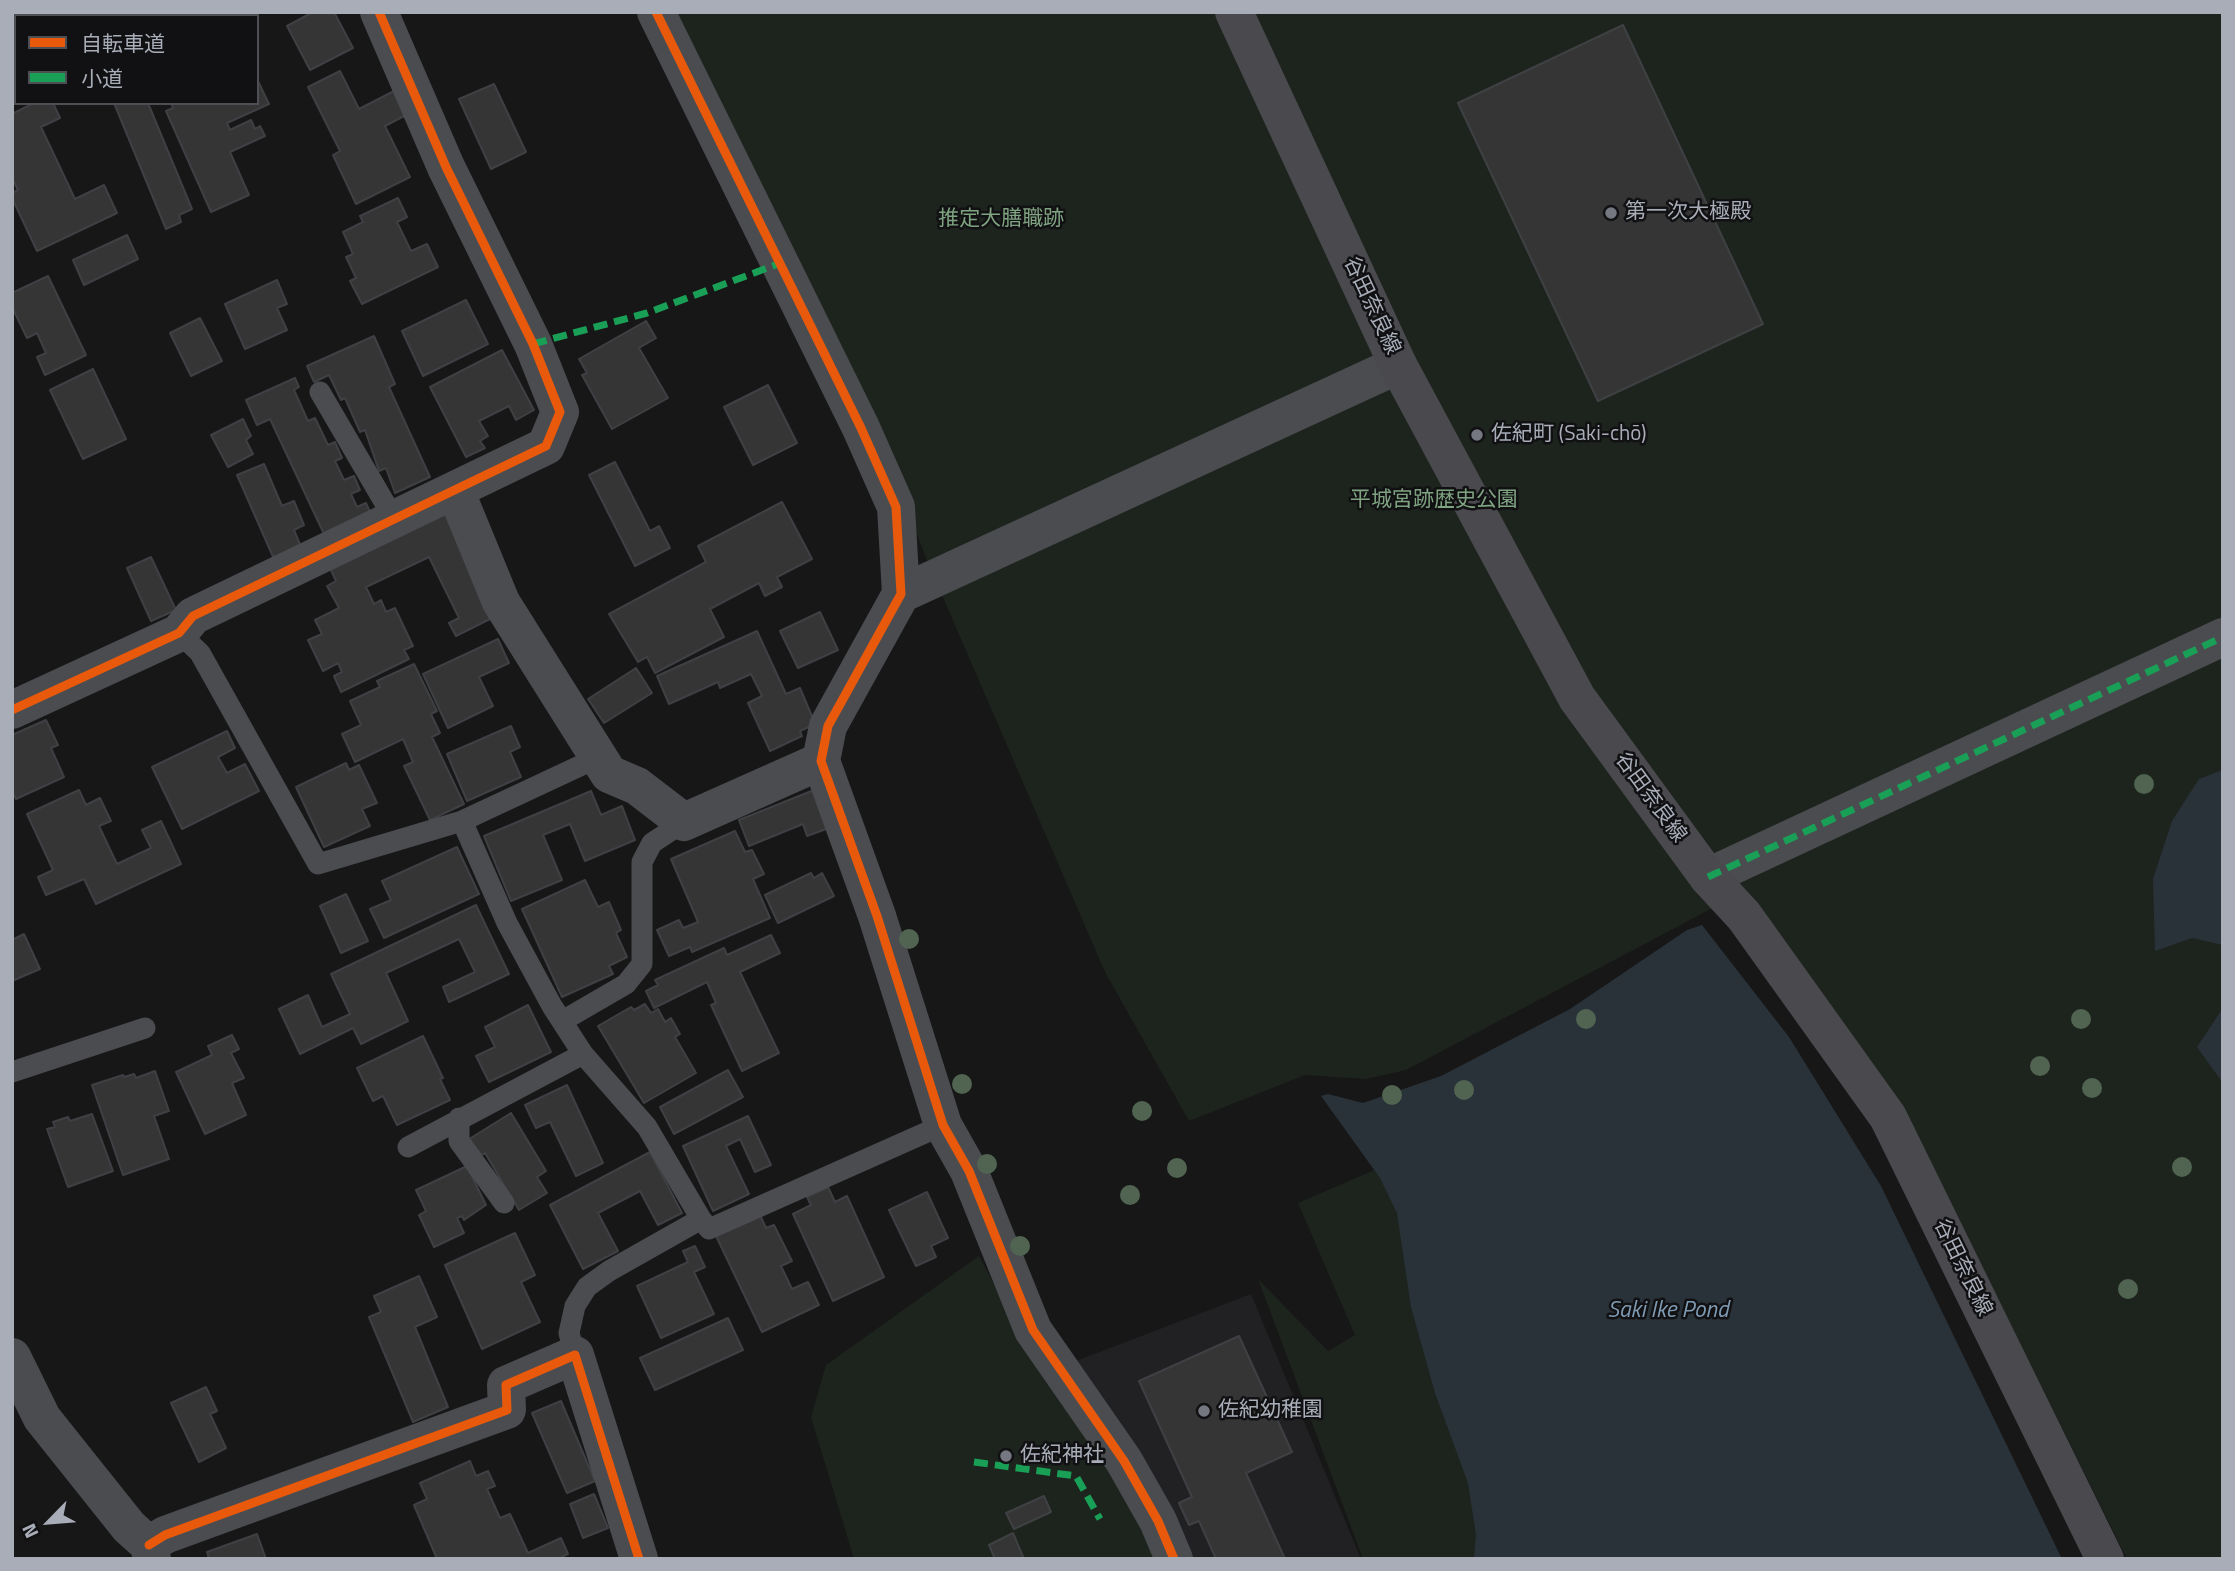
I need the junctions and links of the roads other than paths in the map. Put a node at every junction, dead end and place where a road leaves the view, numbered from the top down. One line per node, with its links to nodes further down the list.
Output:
1 (379, 12): 6 (street)
2 (656, 12): 8 (street)
3 (1234, 12): 4 (main road, 谷田奈良線)
4 (1398, 365): 8 (street); 16 (main road, 谷田奈良線)
5 (320, 392): 7 (lane)
6 (455, 490): 7 (street); 12 (street)
7 (393, 517): 9 (street)
8 (901, 594): 13 (street)
9 (179, 633): 11 (street); 14 (lane)
10 (2223, 637): 16 (street)
11 (12, 710)
12 (599, 757): 14 (lane); 15 (street)
13 (821, 761): 15 (street); 22 (street)
14 (462, 821): 17 (lane)
15 (684, 822): 17 (lane)
16 (1708, 877): 31 (main road, 谷田奈良線)
17 (564, 1020): 19 (lane)
18 (145, 1028): 20 (lane)
19 (583, 1054): 21 (lane); 25 (lane)
20 (12, 1072)
21 (459, 1118): 23 (lane); 24 (lane)
22 (943, 1125): 25 (lane); 30 (street)
23 (408, 1147)
24 (504, 1203)
25 (701, 1219): 26 (lane)
26 (575, 1355): 28 (street); 29 (street)
27 (12, 1357): 28 (street)
28 (150, 1552)
29 (639, 1559)
30 (1174, 1559)
31 (2105, 1559)

